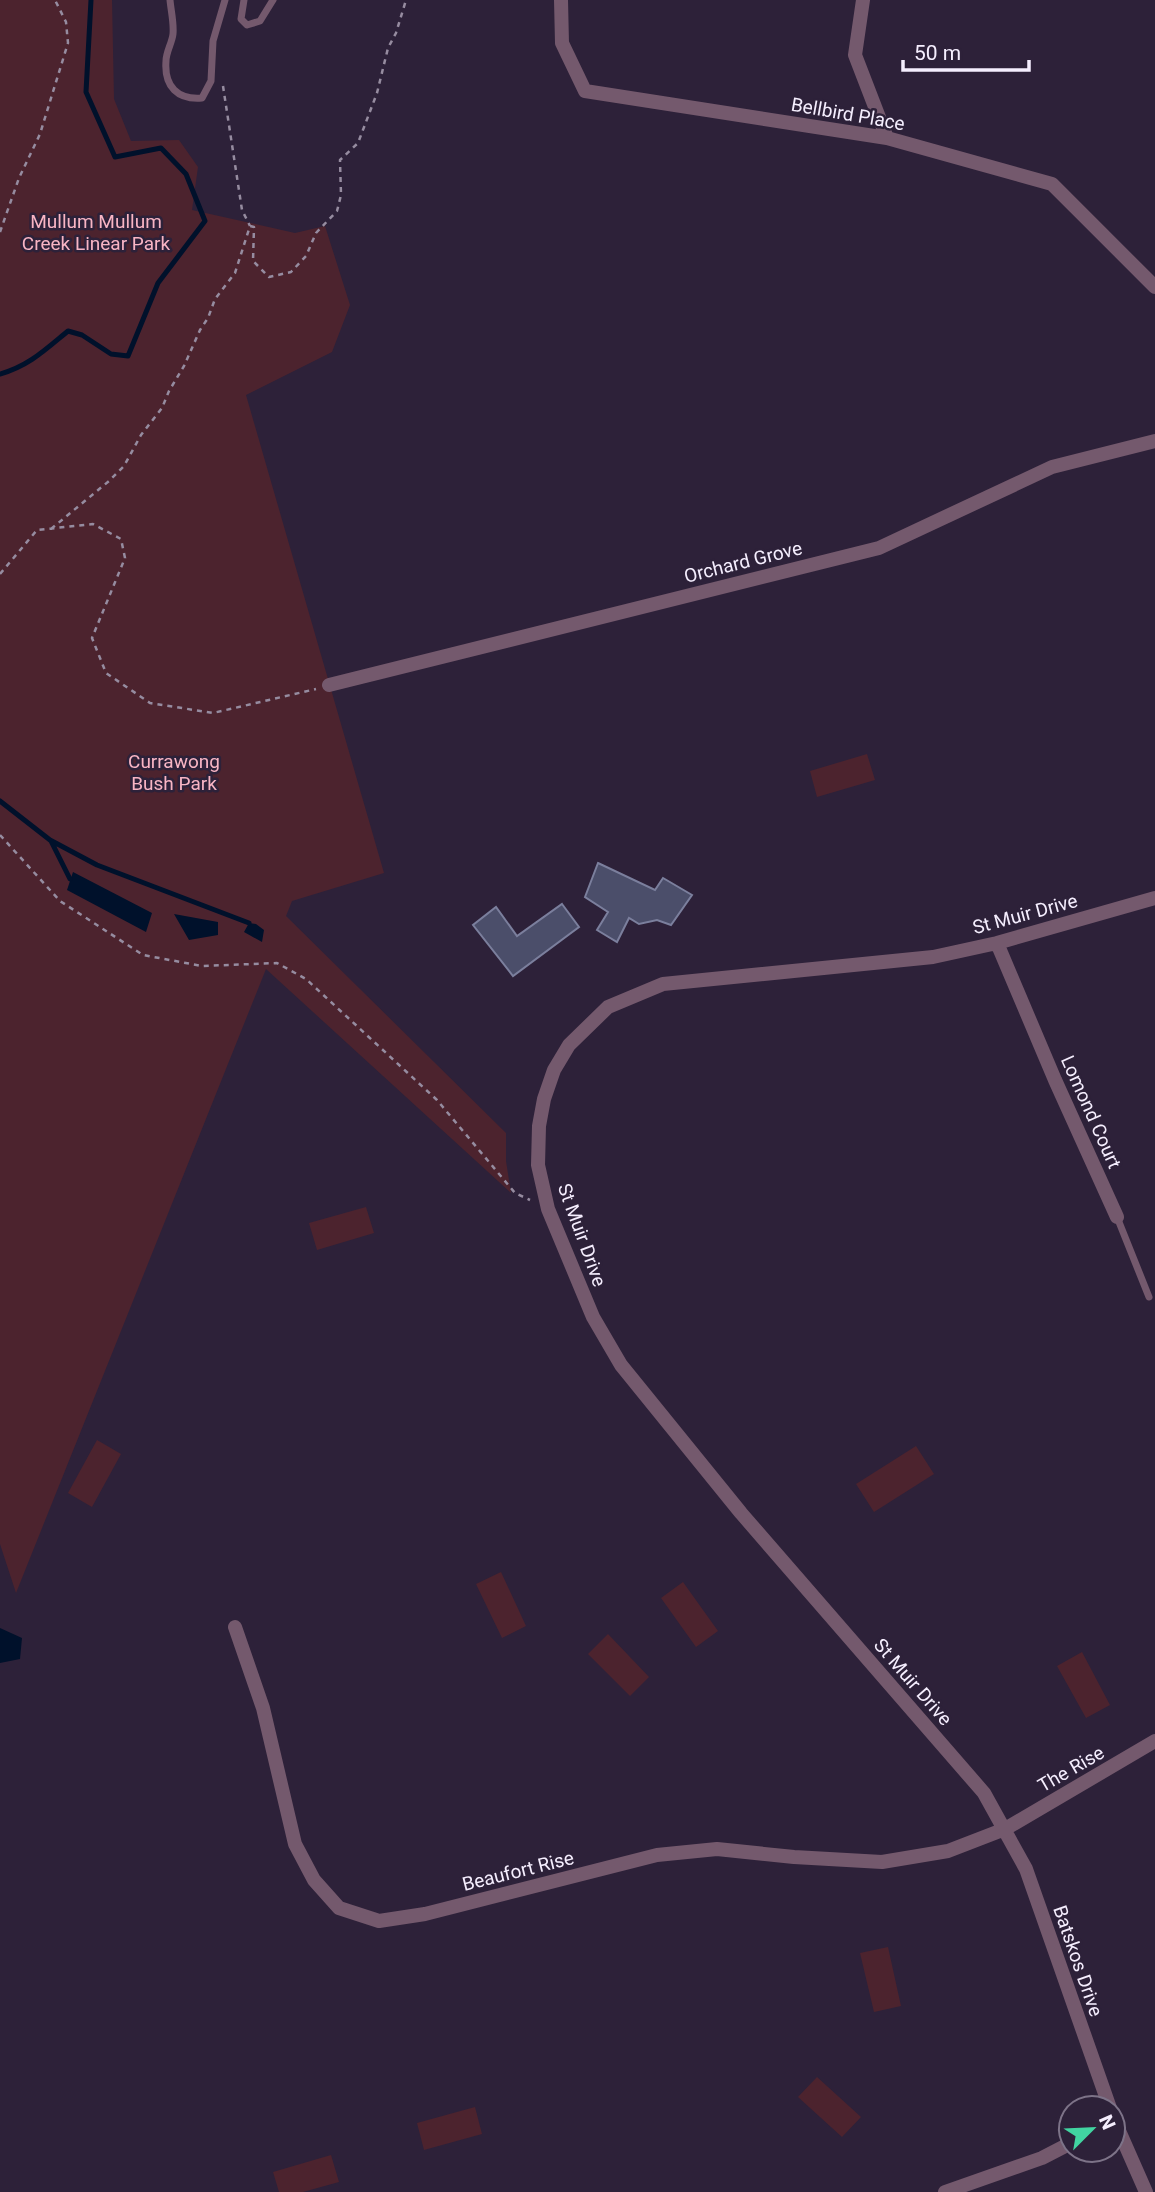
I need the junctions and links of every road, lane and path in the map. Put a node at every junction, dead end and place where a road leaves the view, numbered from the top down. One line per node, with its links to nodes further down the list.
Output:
1 (55, 0): 12 (path)
2 (170, 0): 9 (lane)
3 (225, 0): 9 (lane)
4 (244, 0): 5 (lane)
5 (273, 0)
6 (406, 0): 11 (path)
7 (561, 0): 10 (street, Bellbird Place)
8 (863, 0): 10 (street)
9 (211, 81): 11 (path)
10 (887, 138): 13 (street, Bellbird Place)
11 (250, 226): 15 (path)
12 (0, 232)
13 (1155, 287)
14 (1155, 441): 17 (street, Orchard Grove)
15 (51, 529): 16 (path); 17 (path)
16 (0, 574)
17 (329, 685)
18 (0, 835): 21 (path)
19 (1155, 898): 20 (street, St Muir Drive)
20 (998, 943): 21 (street, St Muir Drive); 22 (street, Lomond Court)
21 (548, 1209): 26 (street, St Muir Drive)
22 (1117, 1217): 23 (lane, Lomond Court)
23 (1149, 1297)
24 (235, 1627): 26 (street, Beaufort Rise)
25 (1155, 1741): 26 (street, The Rise)
26 (1005, 1829): 27 (street, Batskos Drive)
27 (1104, 2094)
28 (1057, 2150): 30 (street)
29 (1127, 2150): 31 (street, Batskos Drive)
30 (945, 2192)
31 (1146, 2192)

